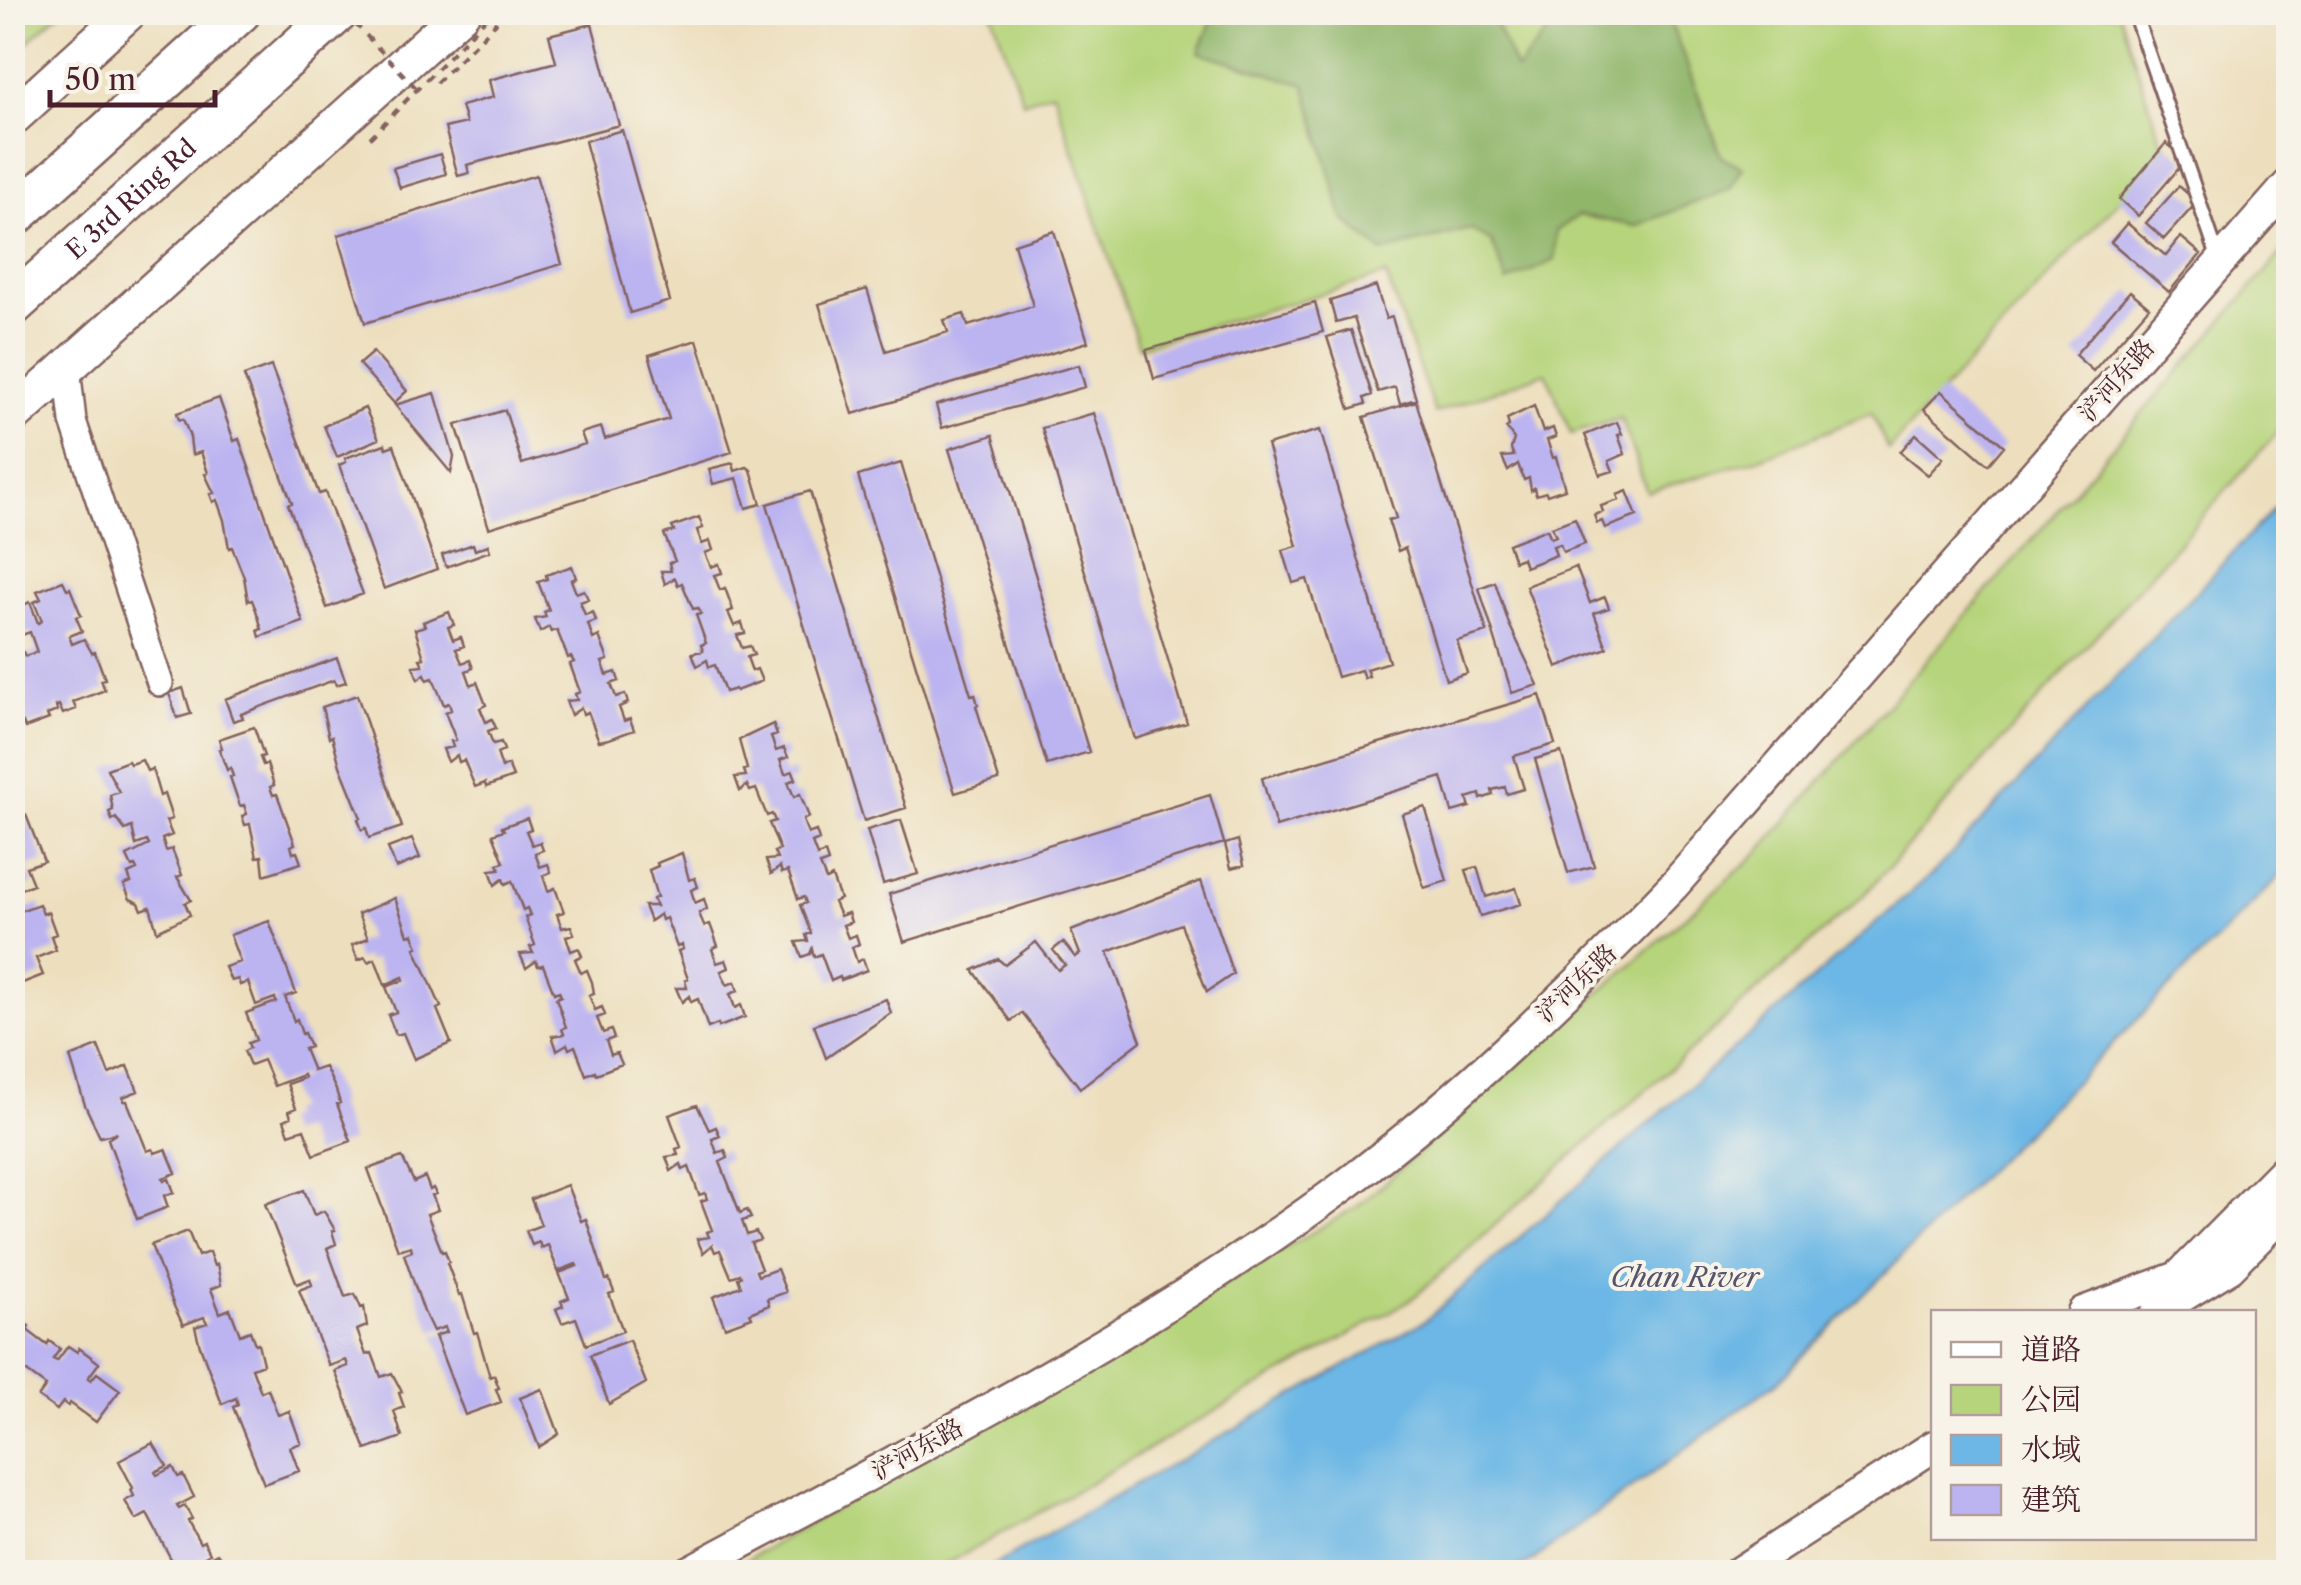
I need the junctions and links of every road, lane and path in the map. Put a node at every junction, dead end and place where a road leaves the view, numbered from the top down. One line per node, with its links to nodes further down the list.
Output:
1 (128, 12): 8 (main road)
2 (240, 12): 11 (highway)
3 (341, 12): 7 (path, bridge); 13 (highway, E 3rd Ring Rd)
4 (462, 12): 14 (main road)
5 (2134, 12): 12 (lane)
6 (434, 86): 7 (path, bridge)
7 (417, 89): 9 (path, bridge)
8 (12, 118)
9 (370, 138)
10 (2288, 185): 12 (street, 浐河东路)
11 (12, 218)
12 (2220, 262): 22 (street, 浐河东路)
13 (12, 306)
14 (67, 367): 15 (main road); 16 (street)
15 (12, 417)
16 (160, 683)
17 (2288, 1166): 19 (street)
18 (2288, 1208): 20 (street)
19 (2089, 1310)
20 (2161, 1310)
21 (1931, 1448): 23 (street)
22 (688, 1572)
23 (1740, 1572)

